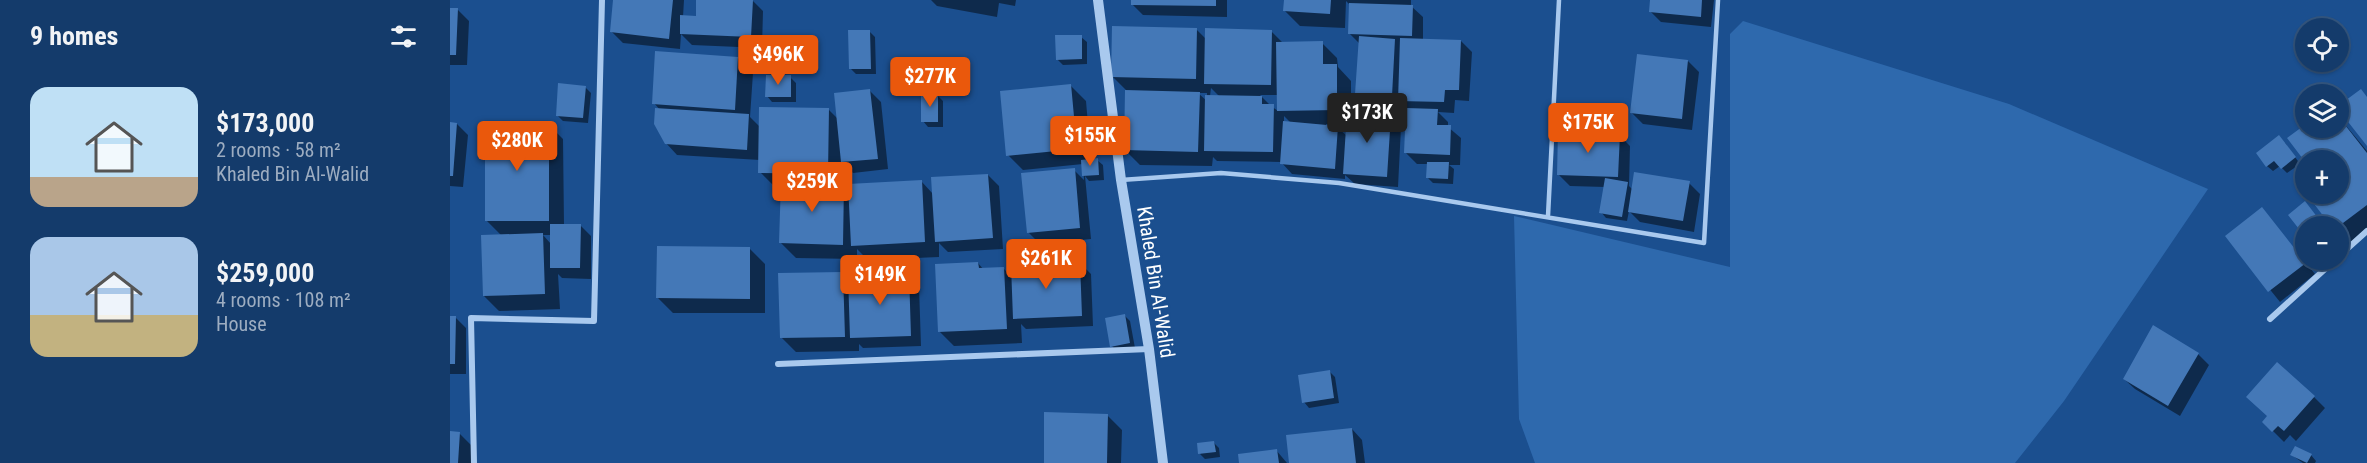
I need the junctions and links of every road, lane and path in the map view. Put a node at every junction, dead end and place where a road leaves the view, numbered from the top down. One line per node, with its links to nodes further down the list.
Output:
1 (602, 0): 13 (street)
2 (1098, 0): 5 (street, Khaled Bin Al-Walid)
3 (1559, 0): 6 (lane)
4 (1718, 0): 6 (lane)
5 (1121, 180): 6 (lane); 11 (street, Khaled Bin Al-Walid)
6 (1548, 216)
7 (2367, 231): 8 (street)
8 (2349, 247)
9 (2324, 270): 10 (street)
10 (2270, 319)
11 (1149, 349): 12 (street); 14 (street, Khaled Bin Al-Walid)
12 (778, 364)
13 (474, 463)
14 (1163, 463)

